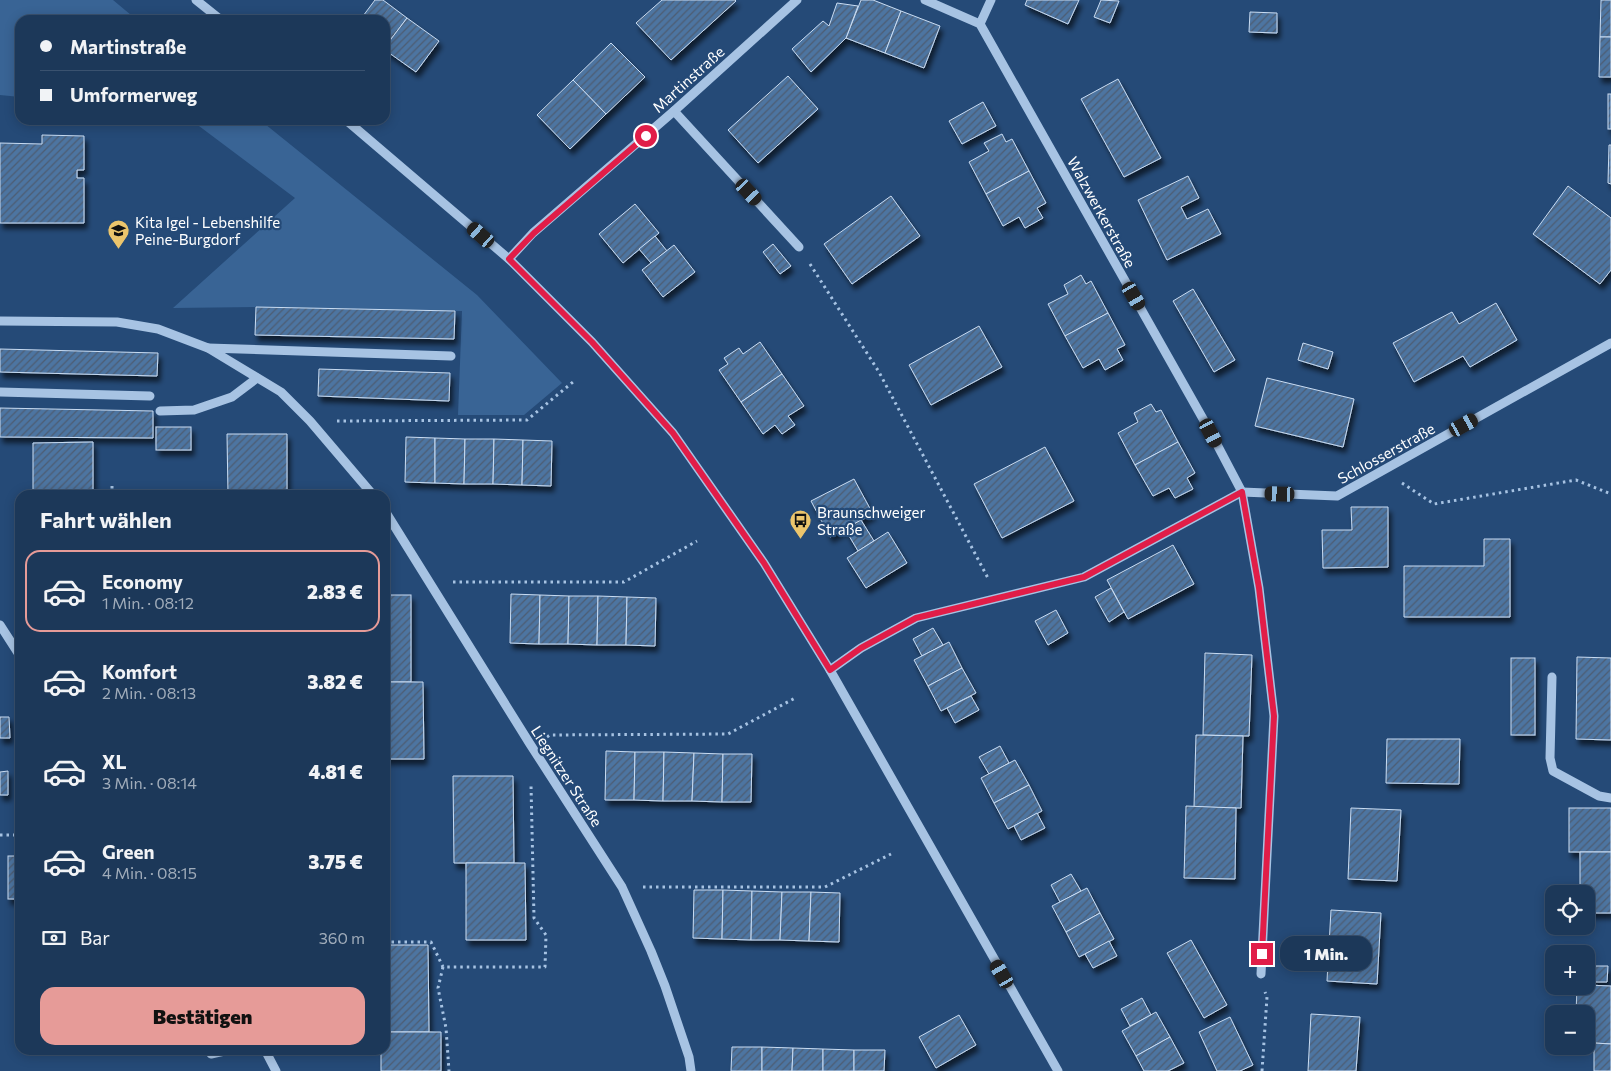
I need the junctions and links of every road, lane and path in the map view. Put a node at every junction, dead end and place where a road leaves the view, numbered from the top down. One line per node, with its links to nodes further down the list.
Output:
1 (196, 0): 5 (street)
2 (797, 0): 7 (street, Martinstraße)
3 (925, 0): 6 (street)
4 (991, 0): 6 (street)
5 (216, 15)
6 (980, 24): 25 (street, Walzwerkerstraße)
7 (674, 111): 9 (street); 10 (street, Martinstraße)
8 (352, 125): 10 (street)
9 (799, 247): 30 (path)
10 (509, 259): 33 (street)
11 (0, 321): 13 (street)
12 (1611, 343): 21 (street, Schlosserstraße)
13 (208, 348): 14 (street); 15 (street)
14 (452, 356)
15 (257, 378): 19 (street); 20 (street)
16 (573, 382): 20 (path)
17 (0, 392): 18 (street)
18 (150, 396)
19 (160, 411)
20 (310, 421): 24 (street)
21 (1383, 470): 25 (street, Schlosserstraße); 26 (path)
22 (112, 486): 23 (path)
23 (112, 490)
24 (369, 490)
25 (1242, 492): 30 (street); 45 (street, Walzwerkerstraße)
26 (1611, 494)
27 (390, 520): 29 (street, Liegnitzer Straße)
28 (698, 541): 29 (path)
29 (430, 582): 36 (street, Liegnitzer Straße)
30 (998, 598): 33 (street)
31 (0, 625): 32 (street)
32 (15, 648)
33 (830, 670): 50 (street)
34 (1552, 677): 38 (street)
35 (797, 697): 36 (path)
36 (530, 744): 42 (street, Liegnitzer Straße)
37 (531, 783): 44 (path)
38 (1611, 798)
39 (0, 835): 40 (path)
40 (15, 835)
41 (891, 854): 42 (path)
42 (622, 887): 49 (street, Liegnitzer Straße)
43 (390, 942): 44 (path)
44 (443, 967): 48 (path)
45 (1261, 974): 51 (path)
46 (268, 1055): 47 (street)
47 (276, 1071)
48 (449, 1071)
49 (691, 1071)
50 (1058, 1071)
51 (1262, 1071)

